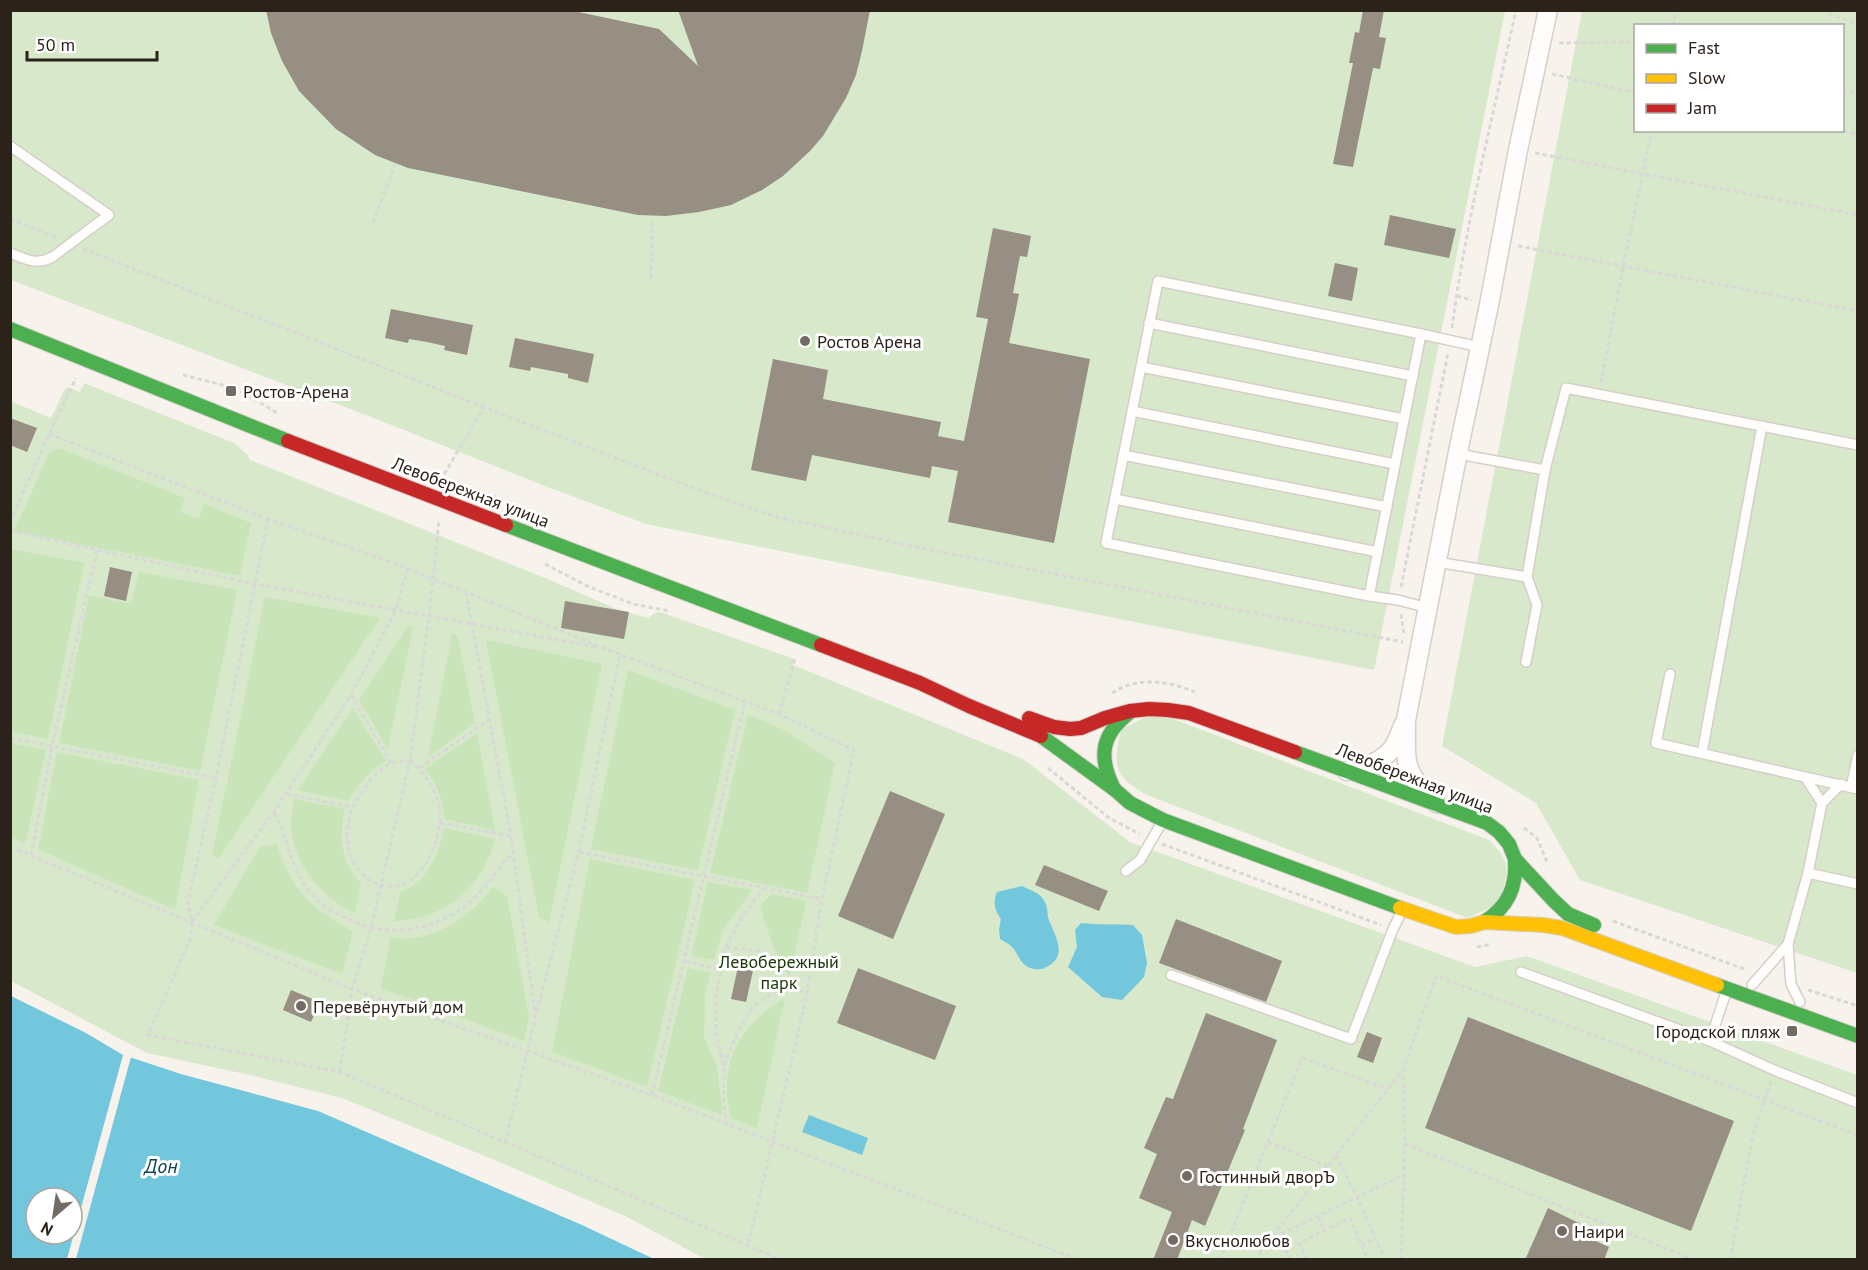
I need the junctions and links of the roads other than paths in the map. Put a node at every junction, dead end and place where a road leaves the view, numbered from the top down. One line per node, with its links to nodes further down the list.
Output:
1 (1548, 10): 7 (street)
2 (10, 146): 3 (lane, bridge)
3 (10, 253)
4 (1149, 323): 6 (lane); 8 (lane); 9 (lane)
5 (10, 329): 27 (main road, Левобережная улица)
6 (1421, 334): 7 (lane); 9 (lane)
7 (1480, 347): 14 (street)
8 (1141, 367): 10 (lane); 11 (lane)
9 (1413, 376): 11 (lane)
10 (1132, 411): 15 (lane); 16 (lane)
11 (1404, 420): 16 (lane)
12 (1762, 426): 13 (lane); 17 (lane); 30 (lane)
13 (1857, 445)
14 (1458, 452): 17 (lane); 21 (street)
15 (1123, 455): 18 (lane); 19 (lane)
16 (1395, 464): 19 (lane)
17 (1545, 470): 22 (lane)
18 (1114, 499): 20 (lane); 23 (lane)
19 (1387, 507): 20 (lane)
20 (1378, 552): 23 (lane)
21 (1437, 562): 22 (lane); 24 (street)
22 (1527, 577): 25 (lane)
23 (1369, 596): 24 (lane)
24 (1428, 608): 29 (street)
25 (1526, 662)
26 (1670, 674): 30 (lane)
27 (920, 683): 28 (main road, Левобережная улица); 35 (main road, Левобережная улица)
28 (1131, 712): 32 (main road, Левобережная улица); 35 (main road)
29 (1406, 720): 32 (street); 37 (street)
30 (1702, 753): 33 (lane)
31 (1857, 755): 34 (lane)
32 (1347, 771): 37 (main road, Левобережная улица)
33 (1805, 777): 34 (lane); 36 (lane)
34 (1850, 786): 36 (lane)
35 (1114, 789): 38 (main road, Левобережная улица)
36 (1822, 803): 41 (lane)
37 (1440, 806): 39 (main road, Левобережная улица)
38 (1164, 820): 40 (lane); 43 (main road, Левобережная улица)
39 (1515, 859): 44 (main road); 49 (main road, Левобережная улица)
40 (1126, 872)
41 (1808, 873): 42 (lane); 45 (lane)
42 (1857, 884)
43 (1403, 909): 44 (main road, Левобережная улица); 47 (lane)
44 (1484, 922): 49 (main road, Левобережная улица)
45 (1788, 944): 48 (lane); 50 (lane)
46 (1521, 972): 53 (lane)
47 (1171, 975)
48 (1756, 980): 49 (main road, Левобережная улица); 50 (main road, Левобережная улица)
49 (1729, 984): 52 (main road, Левобережная улица); 53 (lane)
50 (1800, 1002): 51 (main road, Левобережная улица)
51 (1857, 1022)
52 (1857, 1036)
53 (1710, 1041): 54 (lane)
54 (1857, 1103)

